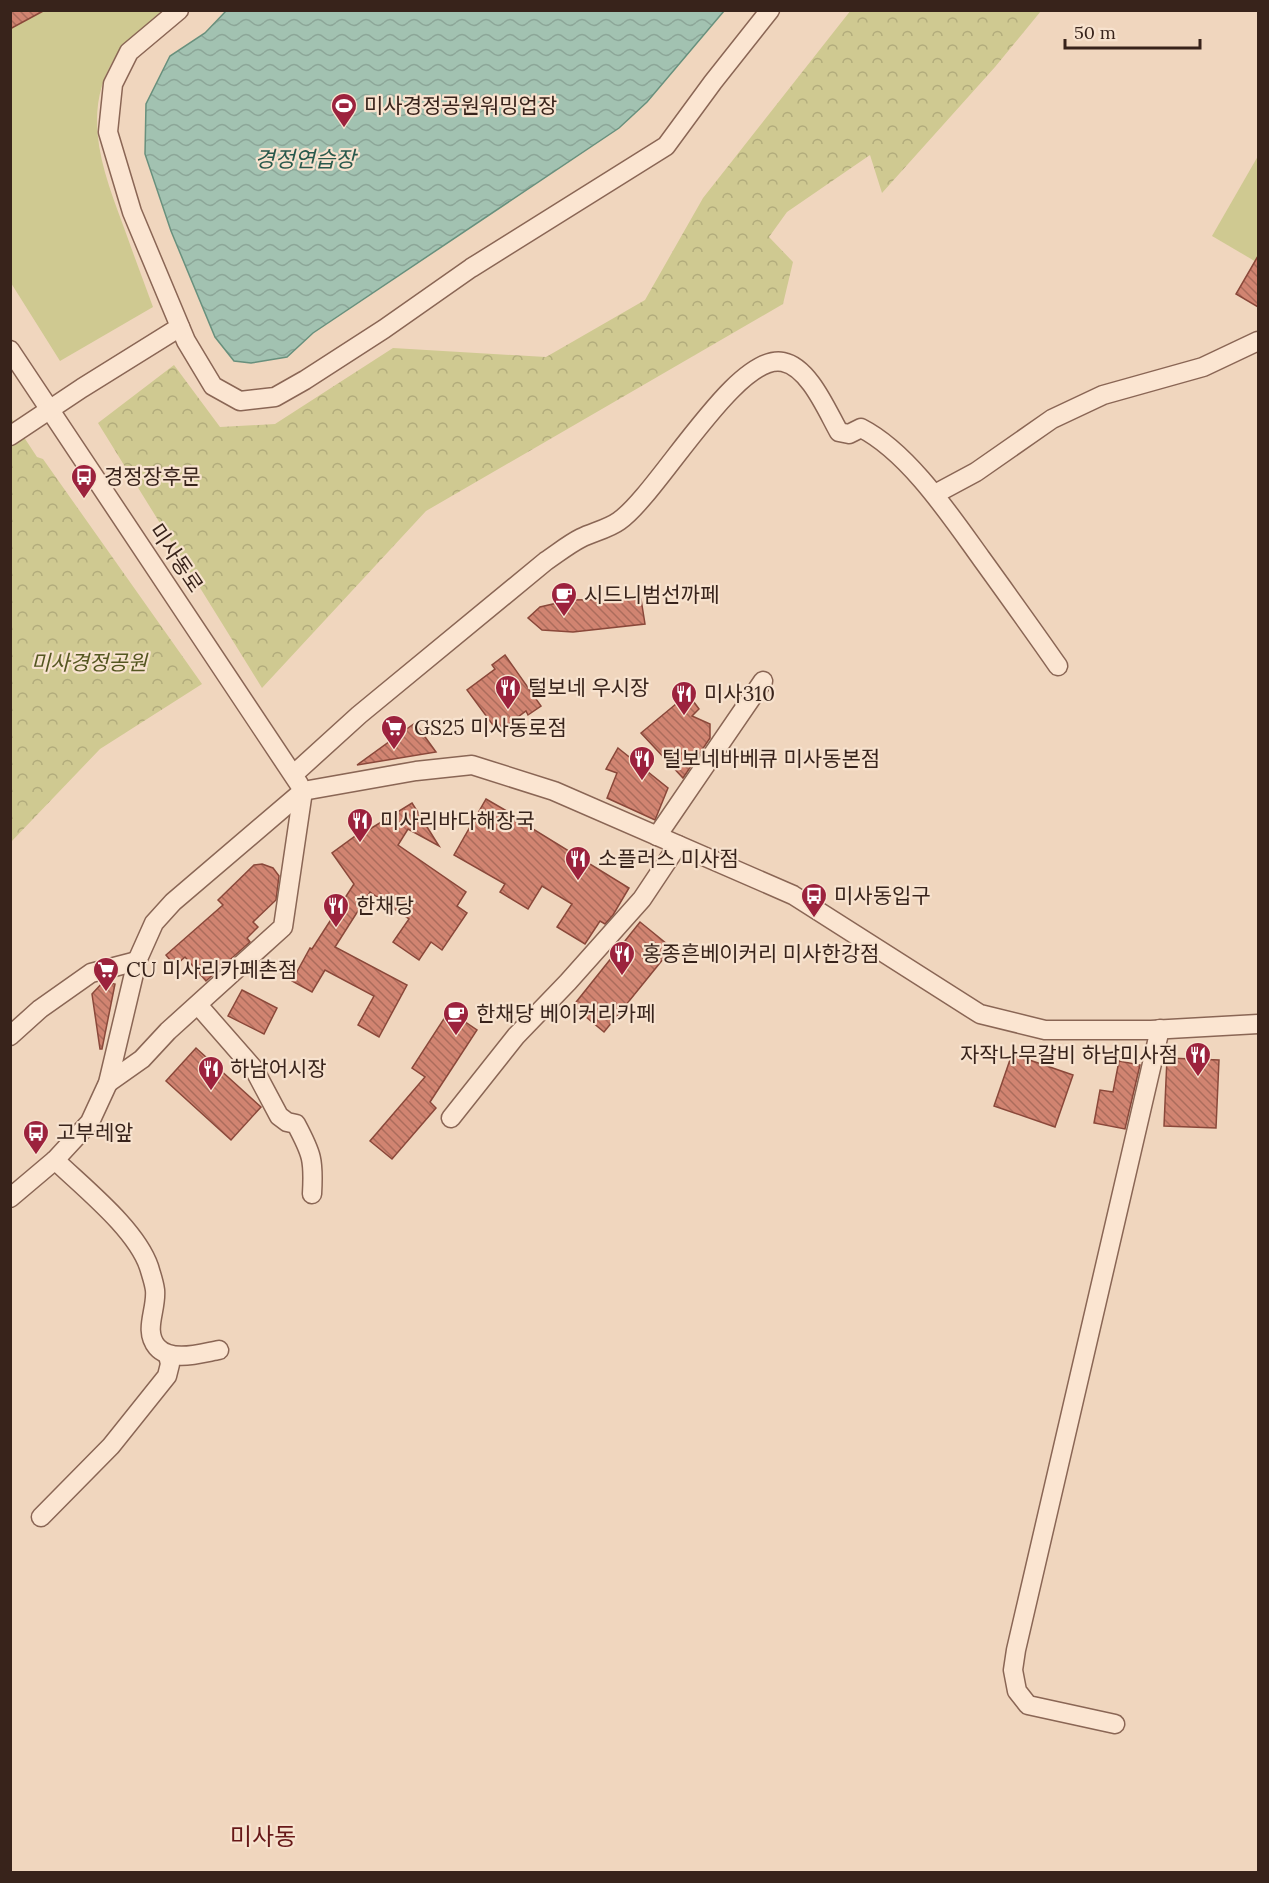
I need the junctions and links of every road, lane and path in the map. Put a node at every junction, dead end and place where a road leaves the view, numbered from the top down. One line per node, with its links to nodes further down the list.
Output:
1 (179, 10): 3 (street)
2 (770, 10): 3 (street)
3 (180, 327): 6 (street)
4 (1258, 341): 8 (street)
5 (10, 350): 6 (street, 미사동로)
6 (49, 410): 7 (street); 11 (street, 미사동로)
7 (10, 436)
8 (935, 495): 9 (street); 11 (street)
9 (1058, 666)
10 (763, 681): 13 (street)
11 (294, 774): 12 (street, 미사동로)
12 (303, 790): 13 (street); 15 (street); 16 (street)
13 (657, 836): 14 (street)
14 (678, 845): 18 (street); 21 (street)
15 (137, 961): 19 (street); 20 (street)
16 (198, 1005): 20 (street); 23 (street)
17 (1258, 1024): 18 (street)
18 (1160, 1029): 28 (street)
19 (10, 1036)
20 (108, 1083): 22 (street)
21 (451, 1118)
22 (55, 1160): 24 (street); 26 (street)
23 (312, 1194)
24 (10, 1198)
25 (219, 1350): 26 (street)
26 (168, 1355): 27 (street)
27 (41, 1517)
28 (1115, 1724)

